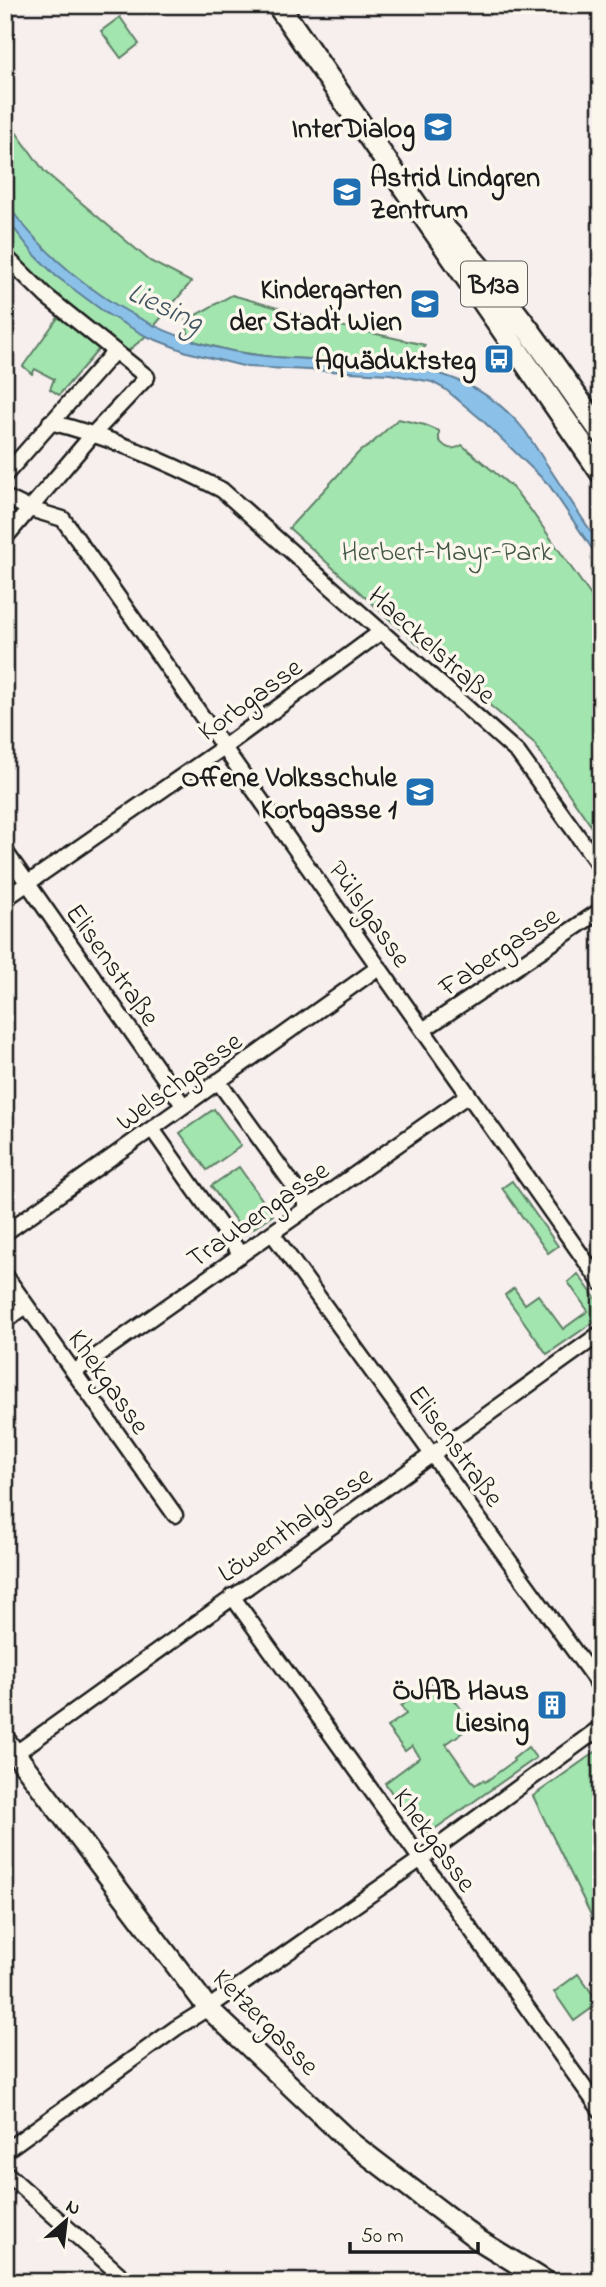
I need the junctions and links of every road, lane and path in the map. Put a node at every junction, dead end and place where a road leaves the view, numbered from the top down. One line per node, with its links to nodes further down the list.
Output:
1 (278, 5): 2 (main road, B13a)
2 (404, 186): 6 (main road, B13a); 7 (main road, B13a)
3 (5, 256): 4 (street)
4 (114, 352): 5 (street); 8 (street)
5 (50, 422): 8 (street, Haeckelstraße); 10 (street)
6 (595, 424): 7 (main road)
7 (572, 429): 9 (main road, B13a)
8 (94, 433): 12 (street); 14 (street, Haeckelstraße)
9 (601, 472)
10 (5, 475)
11 (5, 497): 12 (street, Pülslgasse)
12 (30, 509): 13 (street); 15 (street, Pülslgasse)
13 (5, 538)
14 (382, 631): 15 (street, Korbgasse); 17 (street, Haeckelstraße)
15 (224, 747): 18 (street, Korbgasse); 21 (street, Pülslgasse)
16 (5, 851): 18 (street, Elisenstraße)
17 (601, 868)
18 (28, 883): 19 (street, Korbgasse); 25 (street, Elisenstraße)
19 (5, 899)
20 (601, 909): 22 (street, Fabergasse)
21 (379, 967): 22 (street, Pülslgasse); 23 (street, Welschgasse)
22 (423, 1030): 24 (street, Pülslgasse)
23 (218, 1081): 25 (street, Welschgasse); 27 (street)
24 (468, 1095): 27 (street, Traubengasse); 32 (street, Pülslgasse)
25 (183, 1105): 26 (street, Welschgasse)
26 (152, 1129): 28 (street, Welschgasse); 30 (street)
27 (309, 1207): 29 (street, Traubengasse)
28 (5, 1233)
29 (272, 1233): 30 (street, Traubengasse); 37 (street, Elisenstraße)
30 (241, 1255): 36 (street, Traubengasse)
31 (5, 1275): 33 (street, Khekgasse)
32 (601, 1283)
33 (26, 1306): 34 (street); 36 (street, Khekgasse)
34 (5, 1321)
35 (601, 1333): 37 (street, Löwenthalgasse)
36 (74, 1372): 38 (street, Khekgasse)
37 (434, 1455): 39 (street, Löwenthalgasse); 40 (street, Elisenstraße)
38 (175, 1515)
39 (232, 1596): 42 (street, Löwenthalgasse); 43 (street, Khekgasse)
40 (601, 1688)
41 (601, 1727): 43 (street)
42 (10, 1747): 44 (main road, Ketzergasse)
43 (421, 1859): 44 (street); 45 (street, Khekgasse)
44 (208, 2008): 46 (street); 49 (main road, Ketzergasse)
45 (601, 2111)
46 (5, 2151)
47 (5, 2172): 48 (street)
48 (128, 2282)
49 (547, 2282)

